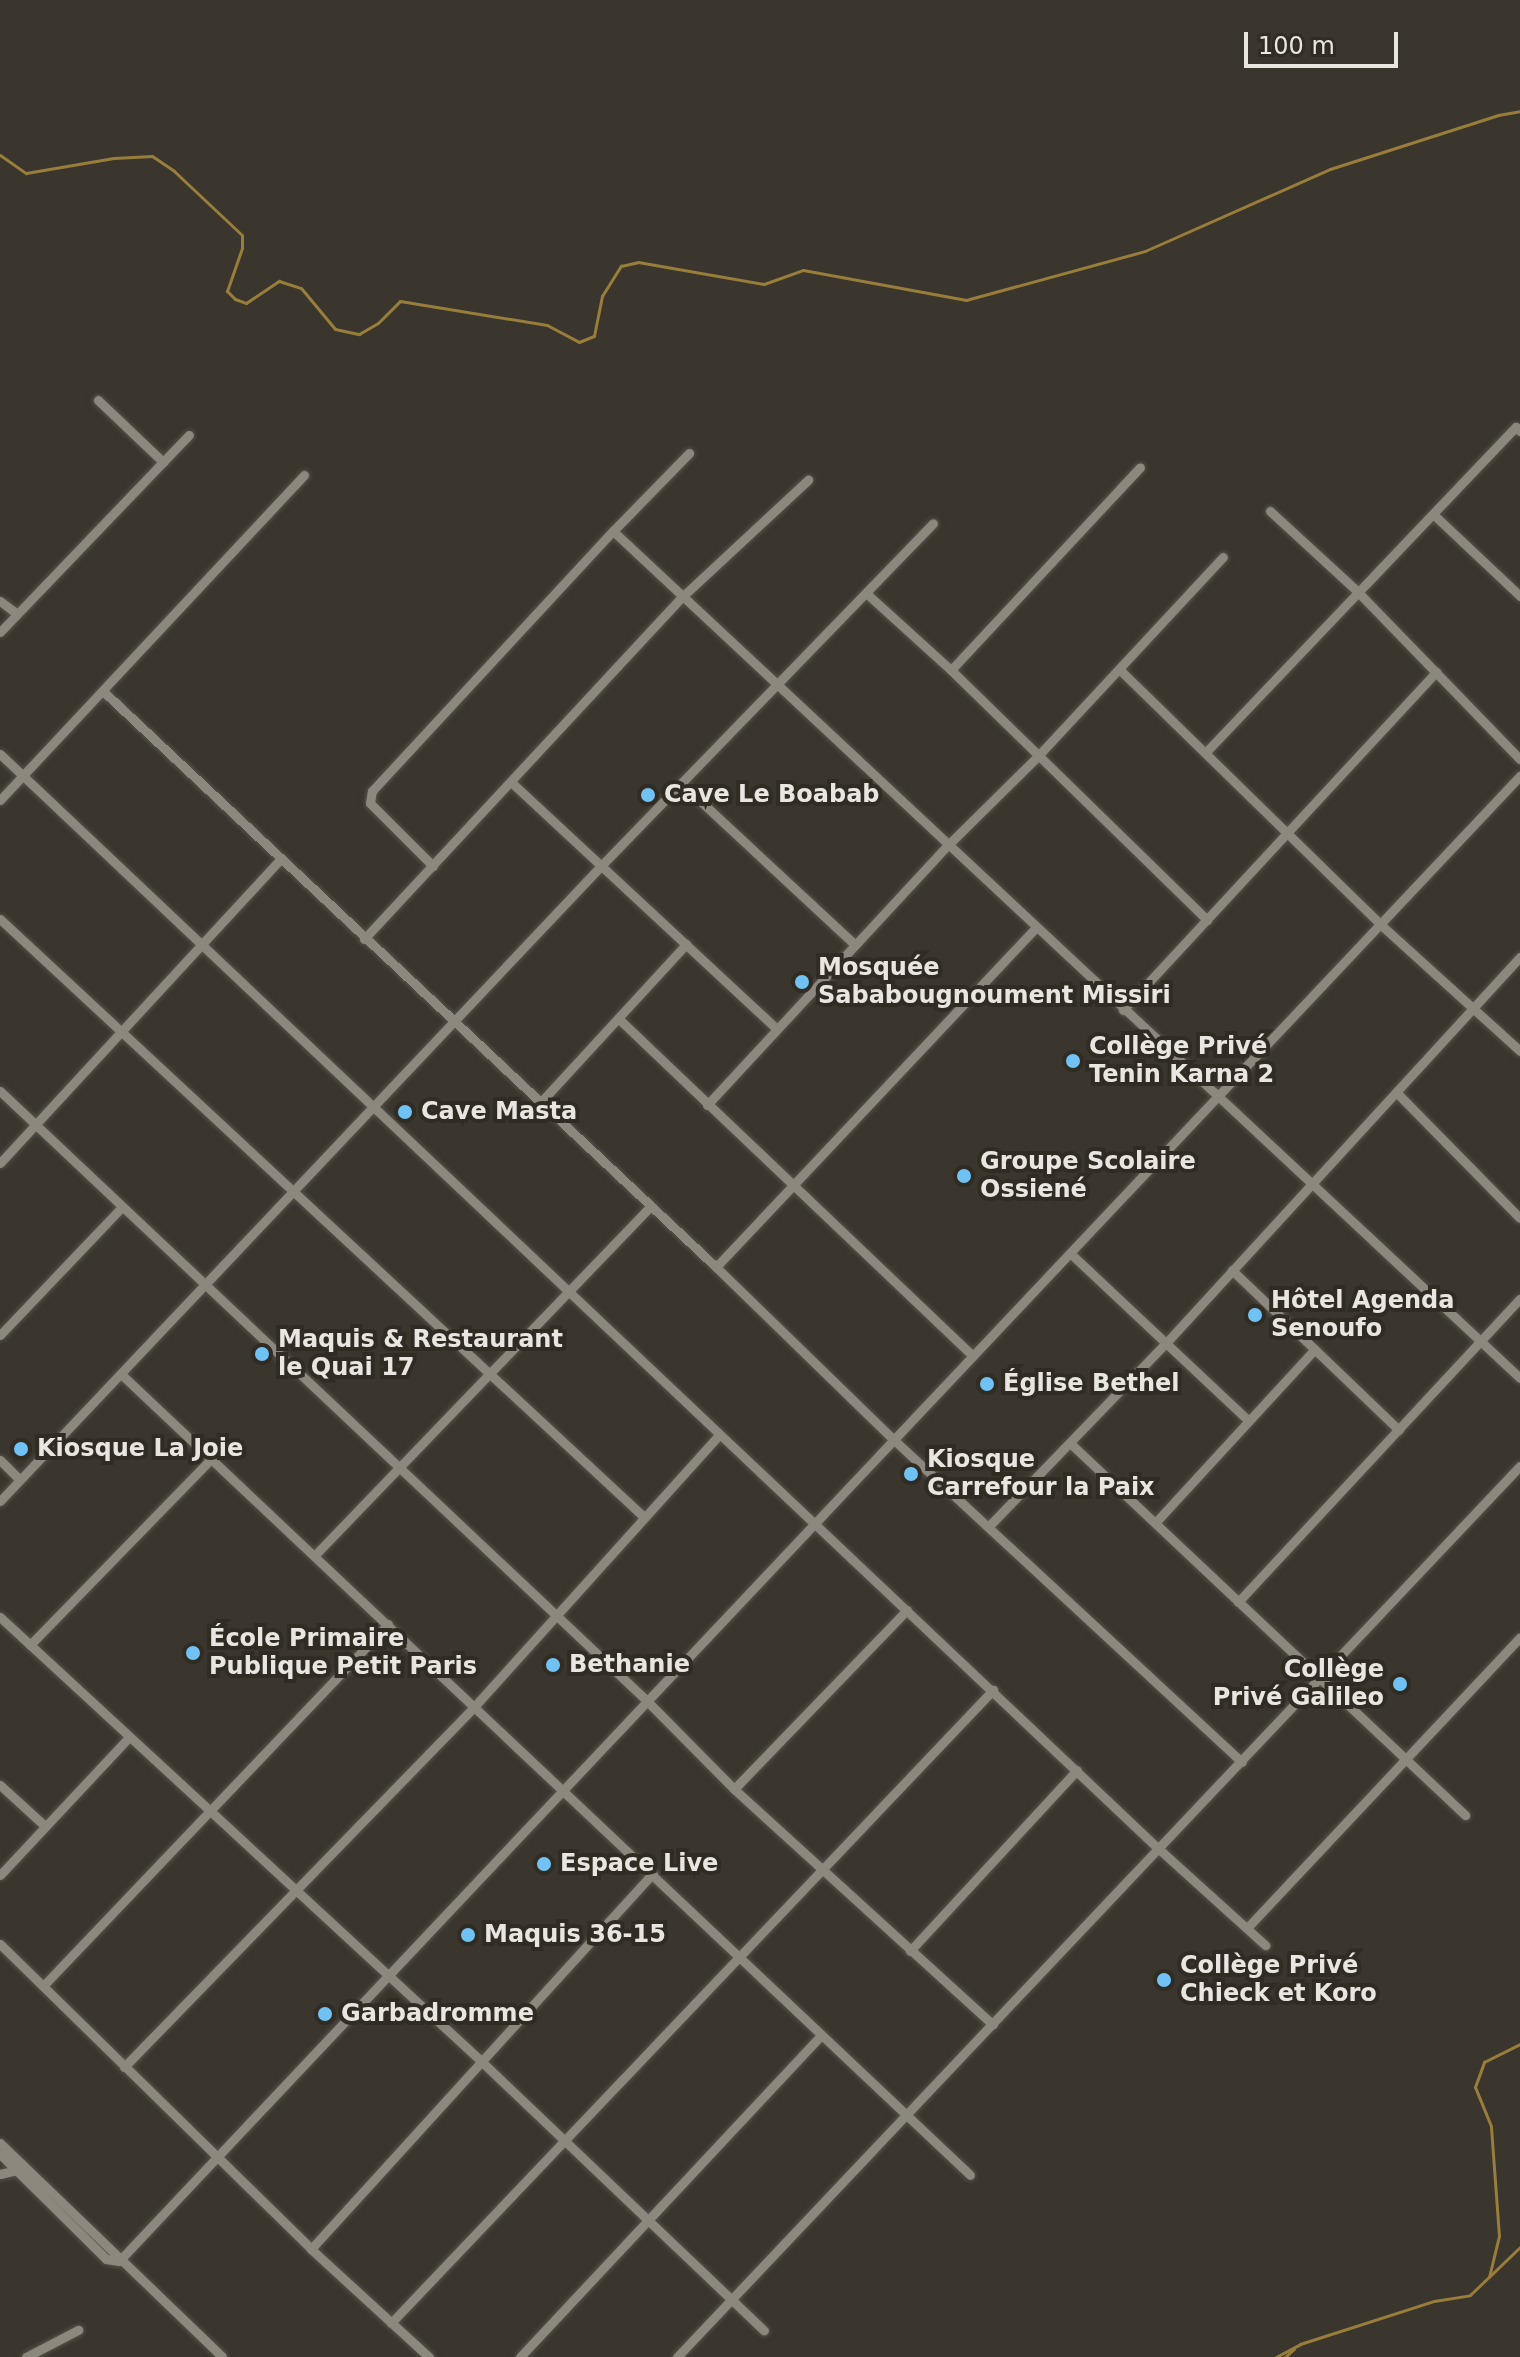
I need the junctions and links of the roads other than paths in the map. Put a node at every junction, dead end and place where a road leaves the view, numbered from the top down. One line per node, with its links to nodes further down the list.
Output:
1 (98, 400): 5 (street)
2 (1520, 431): 10 (street)
3 (189, 435): 5 (street)
4 (689, 453): 12 (street)
5 (163, 462): 19 (street)
6 (1140, 467): 22 (street)
7 (304, 475): 25 (street)
8 (808, 480): 16 (street)
9 (1270, 511): 14 (street)
10 (1433, 514): 14 (street); 17 (street)
11 (933, 524): 15 (street)
12 (613, 531): 16 (street); 38 (street)
13 (1223, 557): 21 (street)
14 (1357, 591): 23 (street); 26 (street)
15 (866, 593): 22 (street); 24 (street)
16 (683, 596): 24 (street); 32 (street)
17 (1520, 596)
18 (0, 601): 19 (street)
19 (17, 614): 20 (street)
20 (0, 632)
21 (1119, 669): 26 (street); 28 (street)
22 (951, 670): 28 (street)
23 (1436, 672): 29 (street); 35 (street)
24 (778, 685): 33 (street); 36 (street)
25 (103, 691): 30 (street); 37 (street)
26 (1206, 752): 35 (street)
27 (0, 754): 30 (street)
28 (1037, 757): 36 (street); 41 (street)
29 (1520, 759)
30 (23, 776): 34 (street); 45 (street)
31 (1520, 776): 42 (street)
32 (511, 782): 38 (street); 39 (street)
33 (682, 784): 39 (street); 47 (street)
34 (0, 800)
35 (1289, 833): 41 (street); 42 (street)
36 (950, 843): 43 (street); 47 (street)
37 (280, 860): 44 (street); 45 (street)
38 (433, 866): 44 (street)
39 (601, 866): 46 (street); 52 (street)
40 (0, 919): 54 (street)
41 (1207, 920): 50 (street)
42 (1380, 924): 49 (street); 58 (street)
43 (1036, 927): 50 (street); 65 (street)
44 (364, 939): 52 (street)
45 (203, 943): 54 (street); 61 (street)
46 (686, 944): 51 (street); 53 (street)
47 (855, 945): 53 (street)
48 (1520, 957): 49 (street)
49 (1473, 1007): 55 (street); 57 (street)
50 (1123, 1010): 58 (street)
51 (620, 1020): 59 (street); 60 (street)
52 (453, 1023): 59 (street); 61 (street)
53 (776, 1028): 60 (street)
54 (122, 1031): 62 (street); 66 (street)
55 (1520, 1051)
56 (0, 1091): 62 (street)
57 (1397, 1093): 64 (street); 69 (street)
58 (1217, 1097): 64 (street); 70 (street)
59 (540, 1103): 67 (street)
60 (707, 1105): 65 (street)
61 (374, 1107): 66 (street); 74 (street)
62 (35, 1124): 63 (street); 68 (street)
63 (0, 1163)
64 (1311, 1183): 72 (street); 77 (street)
65 (795, 1184): 71 (street); 80 (street)
66 (294, 1193): 73 (street); 81 (street)
67 (650, 1207): 71 (street); 74 (street)
68 (121, 1208): 73 (street); 76 (street)
69 (1520, 1218)
70 (1070, 1253): 78 (street); 80 (street)
71 (716, 1267): 87 (street)
72 (1232, 1270): 78 (street); 79 (street)
73 (204, 1287): 82 (street); 92 (street)
74 (571, 1290): 81 (street); 86 (street)
75 (1520, 1299): 77 (street)
76 (0, 1335)
77 (1482, 1341): 83 (street); 85 (street)
78 (1166, 1343): 84 (street); 88 (street)
79 (1315, 1349): 84 (street); 85 (street)
80 (973, 1356): 87 (street)
81 (489, 1373): 92 (street); 95 (street)
82 (121, 1374): 90 (street); 93 (street)
83 (1520, 1378)
84 (1249, 1421): 97 (street)
85 (1399, 1430): 100 (street)
86 (719, 1435): 95 (street); 96 (street)
87 (894, 1440): 96 (street); 98 (street)
88 (1070, 1443): 97 (street); 98 (street)
89 (0, 1460): 93 (street)
90 (210, 1460): 99 (street); 106 (street)
91 (1520, 1466): 107 (street)
92 (397, 1469): 99 (street); 102 (street)
93 (20, 1480): 94 (street)
94 (0, 1501)
95 (644, 1517): 102 (street)
96 (815, 1523): 101 (street); 109 (street)
97 (1155, 1523): 100 (street)
98 (989, 1526): 113 (street)
99 (315, 1555): 104 (street)
100 (1238, 1602): 107 (street)
101 (907, 1610): 108 (street); 116 (street)
102 (554, 1615): 109 (street); 110 (street)
103 (0, 1617): 106 (street)
104 (388, 1624): 110 (street); 118 (street)
105 (1520, 1637): 112 (street)
106 (30, 1645): 111 (street)
107 (1320, 1678): 112 (street); 113 (street)
108 (993, 1690): 114 (street); 122 (street)
109 (647, 1701): 116 (street); 117 (street)
110 (474, 1707): 117 (street); 125 (street)
111 (128, 1738): 118 (street); 120 (street)
112 (1406, 1758): 119 (street); 126 (street)
113 (1242, 1762): 121 (street)
114 (1077, 1770): 121 (street); 129 (street)
115 (0, 1785): 120 (street)
116 (734, 1789): 122 (street)
117 (564, 1792): 123 (street); 131 (street)
118 (210, 1811): 125 (street); 132 (street)
119 (1465, 1815)
120 (45, 1826): 124 (street)
121 (1160, 1850): 126 (street); 133 (street)
122 (822, 1868): 129 (street); 130 (street)
123 (653, 1873): 130 (street); 135 (street)
124 (0, 1875)
125 (295, 1890): 131 (street); 136 (street)
126 (1247, 1928): 128 (street)
127 (0, 1944): 132 (street)
128 (1265, 1945)
129 (910, 1951): 133 (street)
130 (739, 1959): 134 (street); 138 (street)
131 (387, 1977): 135 (street); 141 (street)
132 (43, 1986): 136 (street)
133 (993, 2025): 137 (street)
134 (821, 2035): 137 (street); 145 (street)
135 (480, 2060): 138 (street); 146 (street)
136 (124, 2067): 141 (street)
137 (908, 2116): 144 (street); 148 (street)
138 (566, 2142): 145 (street); 149 (street)
139 (0, 2143): 147 (street)
140 (0, 2154): 142 (street)
141 (218, 2156): 146 (street); 147 (street)
142 (17, 2170): 143 (street); 147 (street)
143 (0, 2174)
144 (970, 2175)
145 (648, 2220): 148 (street); 155 (street)
146 (311, 2249): 149 (street)
147 (119, 2261): 153 (street)
148 (730, 2298): 151 (street); 156 (street)
149 (391, 2323): 154 (street)
150 (78, 2330): 152 (street)
151 (764, 2330)
152 (30, 2356)
153 (222, 2357)
154 (429, 2357)
155 (520, 2357)
156 (677, 2357)

